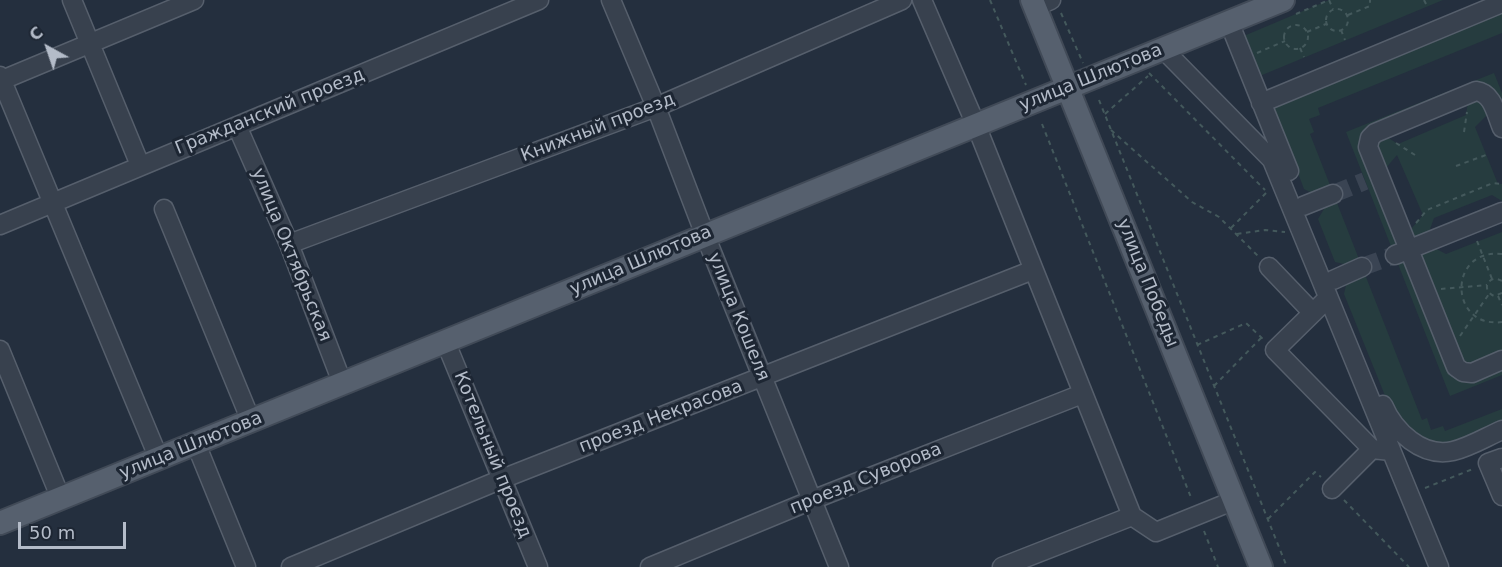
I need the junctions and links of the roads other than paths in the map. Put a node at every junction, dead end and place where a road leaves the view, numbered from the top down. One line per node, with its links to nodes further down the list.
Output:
1 (72, 0): 11 (street)
2 (194, 0): 11 (street)
3 (539, 0): 18 (street, Гражданский проезд)
4 (610, 0): 16 (street, улица Кошеля)
5 (902, 0): 16 (street, Книжный проезд)
6 (922, 0): 17 (street)
7 (1502, 3): 15 (street)
8 (1044, 4): 14 (main road, улица Победы)
9 (1285, 9): 10 (main road, улица Шлютова)
10 (1229, 22): 12 (main road, улица Шлютова); 15 (street)
11 (90, 44): 13 (street); 20 (street)
12 (1163, 49): 14 (main road, улица Шлютова); 33 (street)
13 (1, 79): 22 (street)
14 (1068, 88): 17 (main road, улица Шлютова); 54 (main road, улица Победы)
15 (1261, 103): 23 (street)
16 (656, 107): 27 (street, улица Кошеля); 28 (street, Книжный проезд)
17 (976, 125): 27 (main road, улица Шлютова); 32 (street)
18 (237, 126): 20 (street, Гражданский проезд); 28 (street, улица Октябрьская)
19 (1502, 128): 29 (street)
20 (140, 165): 22 (street, Гражданский проезд)
21 (1333, 194): 23 (street)
22 (53, 202): 26 (street, Гражданский проезд); 47 (street)
23 (1303, 206): 33 (street)
24 (164, 209): 42 (street)
25 (1502, 213): 29 (street)
26 (0, 225)
27 (705, 234): 35 (main road, улица Шлютова); 39 (street, улица Кошеля)
28 (289, 244): 40 (street, улица Октябрьская)
29 (1403, 247): 37 (street)
30 (1269, 267): 34 (street)
31 (1362, 267): 33 (street)
32 (1033, 270): 39 (street, проезд Некрасова); 41 (street)
33 (1331, 289): 34 (street); 43 (street); 46 (street)
34 (1313, 313): 45 (street)
35 (446, 343): 40 (main road, улица Шлютова); 49 (street, Котельный проезд)
36 (0, 350): 38 (street)
37 (1502, 360)
38 (4, 371): 52 (street)
39 (762, 377): 49 (street, проезд Некрасова); 53 (street, улица Кошеля)
40 (343, 385): 42 (main road, улица Шлютова)
41 (1082, 394): 53 (street, проезд Суворова); 55 (street)
42 (251, 421): 44 (main road, улица Шлютова)
43 (1502, 430)
44 (196, 444): 47 (main road, улица Шлютова); 58 (street)
45 (1372, 449): 46 (street); 50 (street)
46 (1391, 452): 64 (street)
47 (159, 459): 52 (main road, улица Шлютова)
48 (1495, 461): 51 (street)
49 (502, 479): 59 (street, проезд Некрасова); 60 (street, Котельный проезд)
50 (1332, 489)
51 (1502, 496)
52 (61, 499): 56 (main road, улица Шлютова)
53 (812, 500): 57 (street, проезд Суворова); 61 (street, улица Кошеля)
54 (1235, 500): 55 (street); 63 (main road, улица Победы)
55 (1132, 516): 62 (street)
56 (0, 523)
57 (660, 565)
58 (246, 567)
59 (291, 567)
60 (538, 567)
61 (839, 567)
62 (1002, 567)
63 (1262, 567)
64 (1439, 567)

